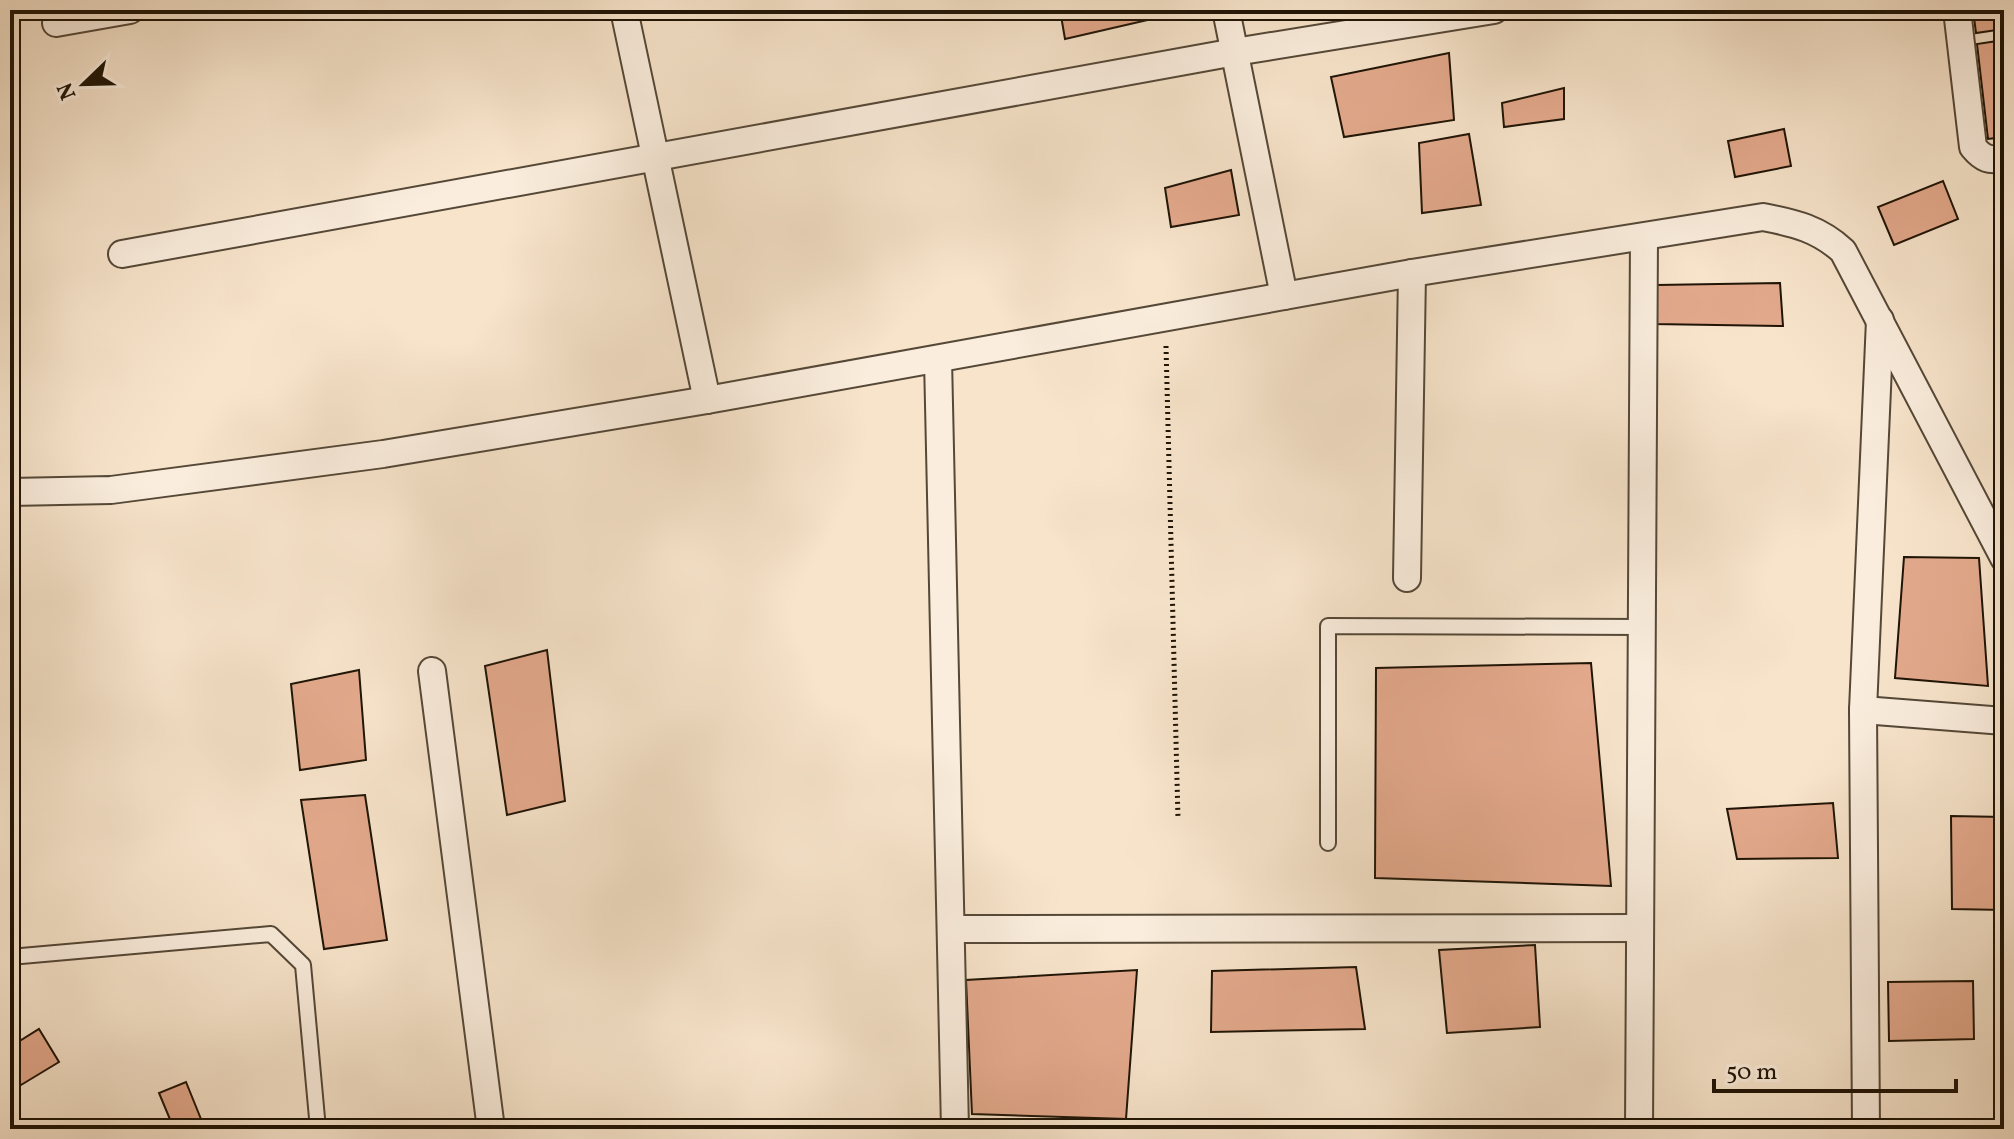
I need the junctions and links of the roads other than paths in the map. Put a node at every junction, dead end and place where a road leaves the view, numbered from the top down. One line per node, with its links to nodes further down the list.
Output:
1 (130, 10): 6 (street)
2 (624, 10): 8 (street)
3 (1226, 10): 7 (street)
4 (1494, 10): 7 (street)
5 (1957, 10): 9 (street)
6 (56, 23)
7 (1235, 52): 8 (street); 13 (street)
8 (656, 157): 11 (street); 16 (street)
9 (2004, 158)
10 (1644, 237): 12 (street); 14 (street); 20 (street)
11 (122, 254)
12 (1412, 273): 13 (street); 19 (street)
13 (1284, 296): 15 (street)
14 (1880, 320): 18 (street); 22 (street)
15 (938, 359): 16 (street); 26 (street)
16 (707, 400): 17 (street)
17 (10, 492)
18 (2002, 550)
19 (1407, 578)
20 (1642, 627): 24 (lane); 25 (street)
21 (432, 671): 29 (street)
22 (1863, 710): 23 (street); 32 (street)
23 (2004, 721)
24 (1328, 843)
25 (1640, 928): 26 (street); 31 (street)
26 (951, 929): 30 (street)
27 (10, 957): 28 (lane)
28 (318, 1129)
29 (491, 1129)
30 (955, 1129)
31 (1639, 1129)
32 (1866, 1129)

